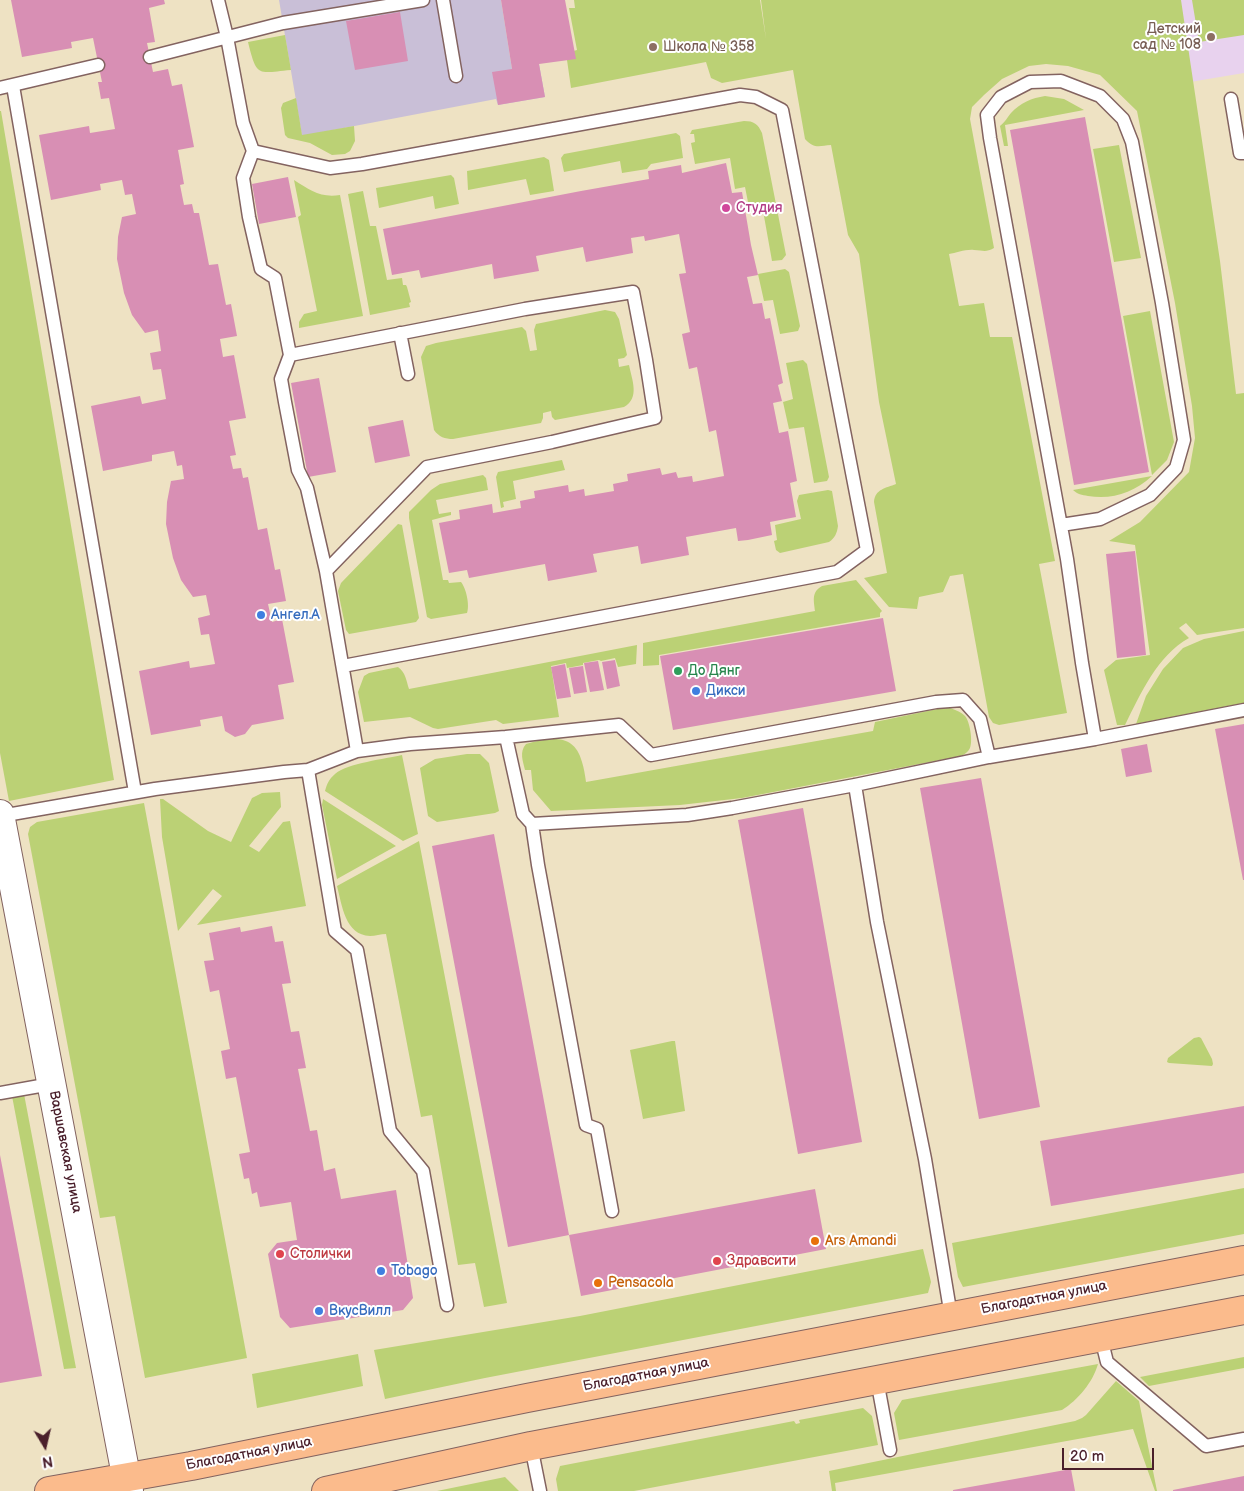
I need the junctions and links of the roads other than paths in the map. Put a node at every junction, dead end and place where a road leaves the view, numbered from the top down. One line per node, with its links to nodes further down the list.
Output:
1 (218, 0): 4 (lane)
2 (423, 0): 4 (lane)
3 (443, 0): 7 (lane)
4 (227, 37): 5 (lane); 11 (lane)
5 (150, 57)
6 (98, 66): 8 (lane)
7 (456, 76)
8 (13, 86): 9 (lane); 26 (lane)
9 (0, 88)
10 (1231, 99): 12 (lane)
11 (253, 151): 14 (lane); 18 (lane)
12 (1244, 153)
13 (400, 333): 14 (lane); 15 (lane); 17 (lane)
14 (290, 355): 17 (lane)
15 (408, 374)
16 (1061, 525): 16 (lane); 21 (lane)
17 (326, 571): 18 (lane)
18 (343, 666): 22 (lane)
19 (1244, 710): 21 (lane)
20 (506, 738): 22 (lane); 23 (lane); 28 (lane)
21 (1095, 739): 23 (lane)
22 (358, 751): 24 (lane)
23 (988, 757): 25 (lane)
24 (308, 770): 26 (lane); 33 (lane)
25 (855, 785): 28 (lane); 35 (lane)
26 (134, 792): 27 (lane)
27 (0, 815): 29 (street, Варшавская улица)
28 (532, 824): 31 (lane)
29 (52, 1084): 30 (lane); 41 (street, Варшавская улица)
30 (0, 1094)
31 (612, 1211)
32 (1244, 1260): 35 (main road, Благодатная улица)
33 (447, 1305)
34 (1244, 1310): 36 (main road)
35 (950, 1316): 41 (main road, Благодатная улица)
36 (1101, 1338): 37 (main road); 38 (lane)
37 (877, 1380): 39 (main road); 40 (lane)
38 (1244, 1439)
39 (531, 1446): 43 (main road); 44 (lane)
40 (890, 1450)
41 (128, 1484): 42 (main road, Благодатная улица)
42 (49, 1491)
43 (326, 1491)
44 (540, 1491)

